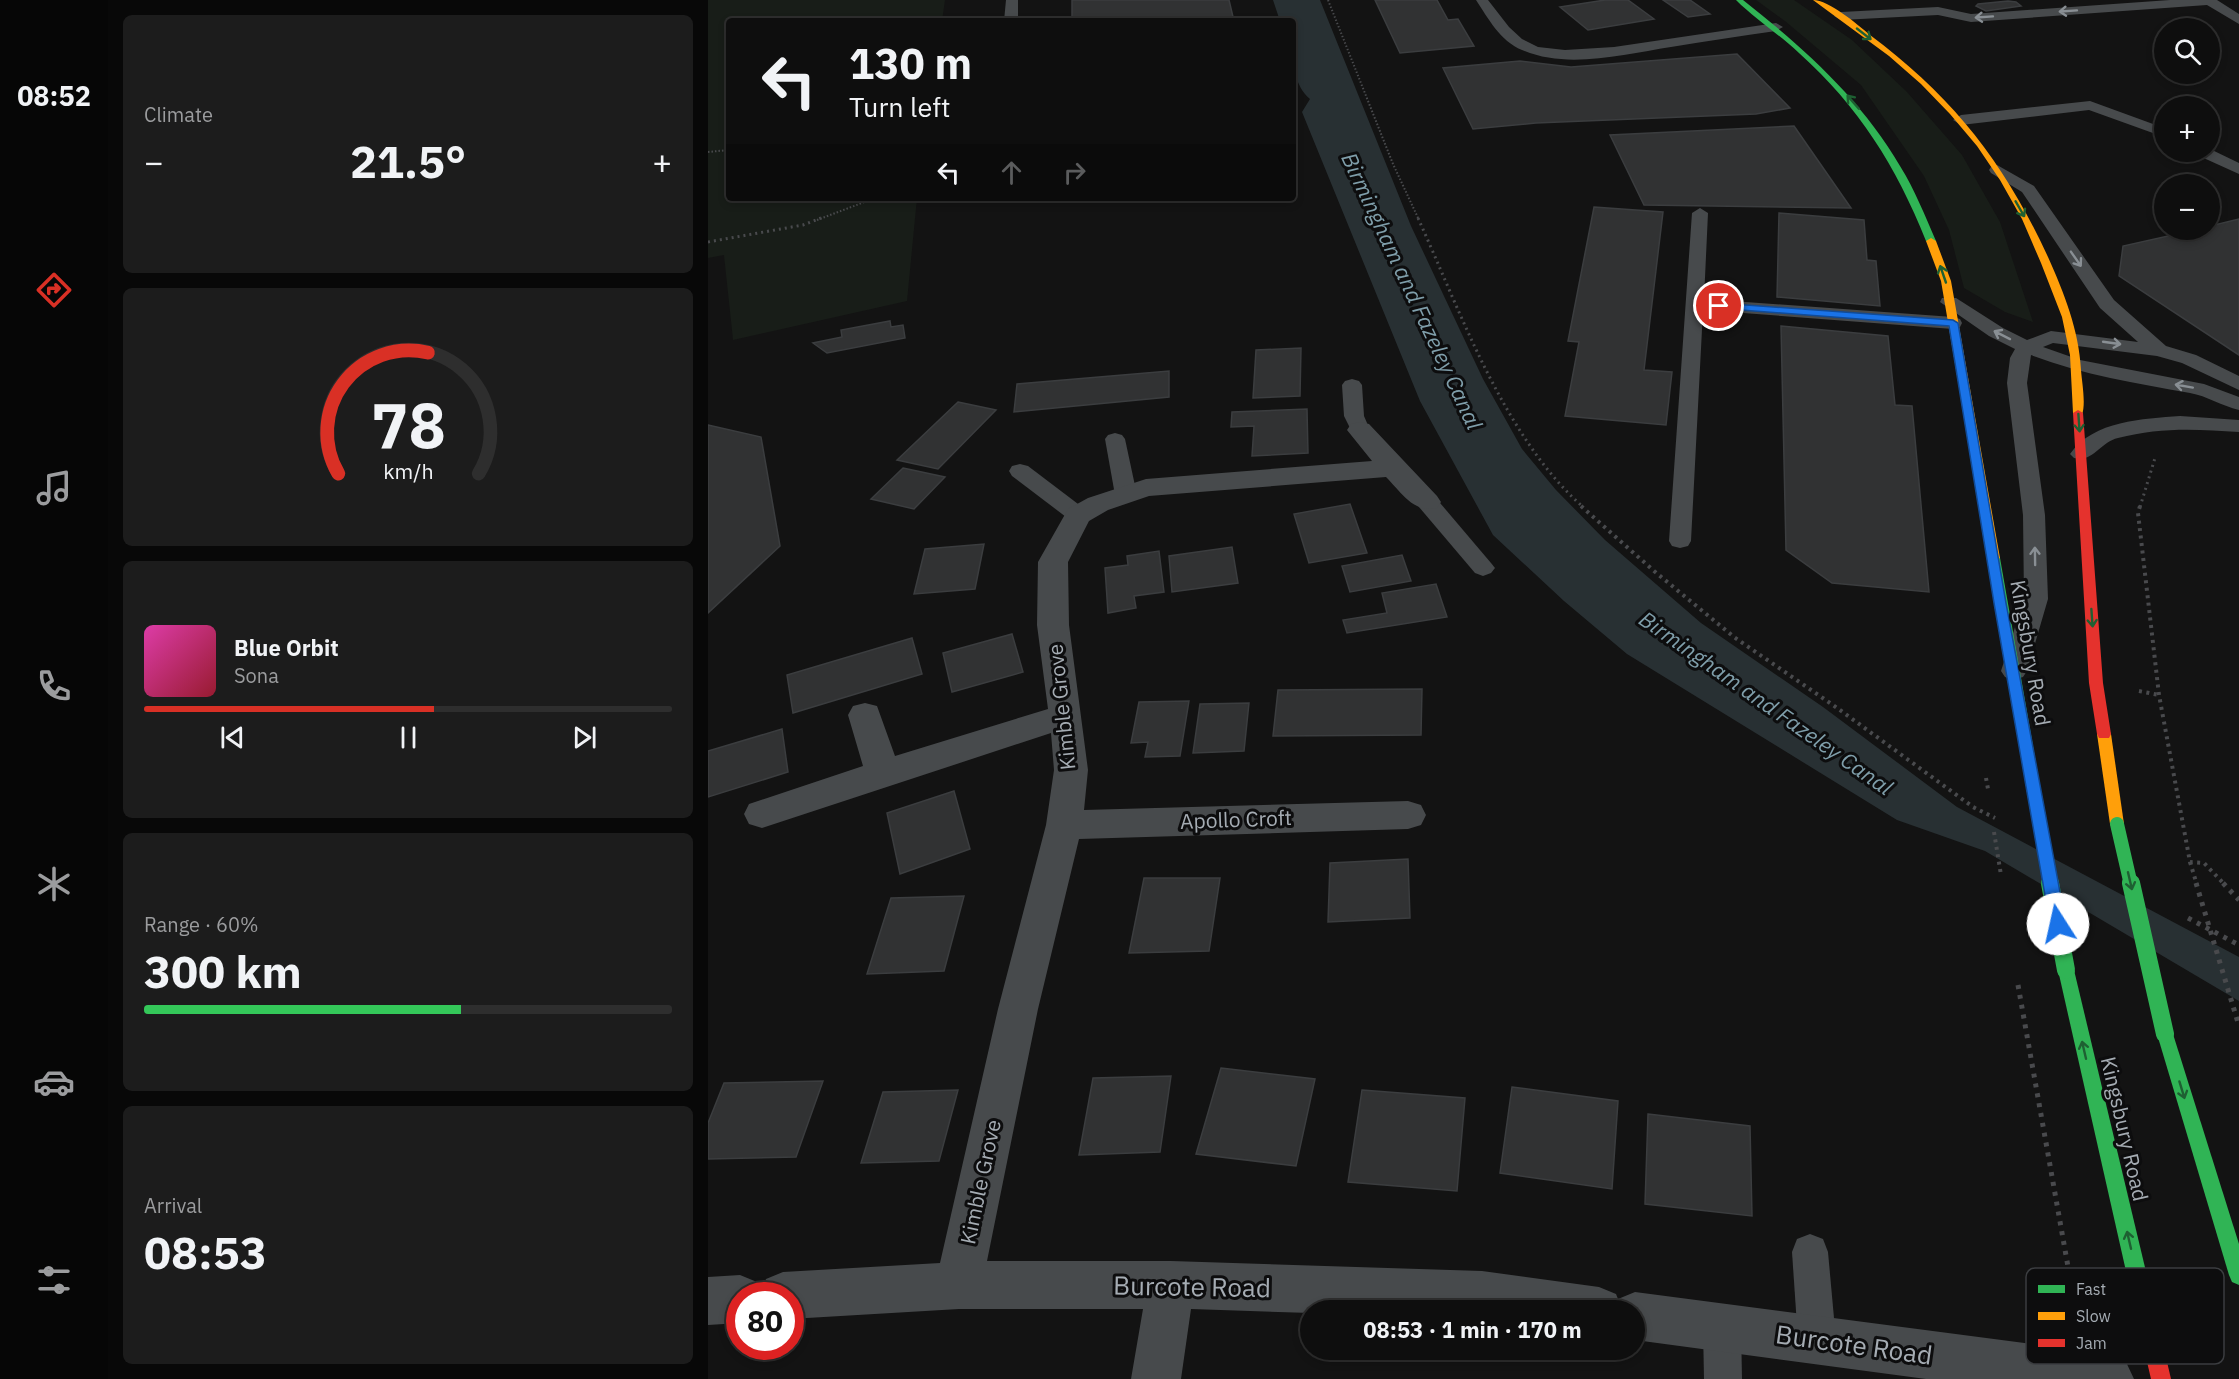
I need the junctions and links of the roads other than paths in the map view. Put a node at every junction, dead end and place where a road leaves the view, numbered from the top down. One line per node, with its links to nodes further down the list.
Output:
1 (1012, 0): 11 (lane)
2 (1482, 0): 13 (lane)
3 (1739, 0): 13 (highway, Kingsbury Road)
4 (1816, 0): 10 (highway)
5 (1905, 0): 9 (lane)
6 (1959, 1): 8 (lane)
7 (2209, 1): 8 (lane, one-way to 8); 12 (lane)
8 (1938, 11): 9 (lane)
9 (1898, 13): 10 (lane)
10 (1841, 16): 14 (highway, one-way to 14)
11 (1011, 18)
12 (2239, 20)
13 (1776, 27): 20 (highway, Kingsbury Road, one-way to 13)
14 (1961, 120): 15 (lane); 18 (highway)
15 (2154, 129)
16 (2220, 160): 17 (lane)
17 (2239, 169)
18 (1997, 170): 23 (highway, one-way to 23); 25 (lane, one-way to 25)
19 (1700, 213): 21 (lane)
20 (1949, 302): 22 (highway, Kingsbury Road); 24 (lane, one-way to 20)
21 (1696, 304): 22 (lane); 39 (lane)
22 (1953, 323): 41 (highway, Kingsbury Road)
23 (2073, 338): 24 (lane); 25 (lane, one-way to 25); 26 (highway)
24 (2026, 347): 26 (lane); 41 (lane, one-way to 24)
25 (2159, 350): 27 (lane)
26 (2075, 365): 29 (lane, one-way to 26); 33 (highway, one-way to 33)
27 (2239, 384)
28 (1352, 385): 31 (lane)
29 (2239, 404)
30 (2239, 426): 33 (lane)
31 (1360, 430): 34 (street)
32 (1115, 439): 36 (lane)
33 (2081, 454): 50 (highway, one-way to 50, bridge)
34 (1393, 468): 36 (street); 37 (street)
35 (1020, 471): 38 (lane)
36 (1126, 495): 38 (street)
37 (1427, 502): 40 (lane)
38 (1078, 515): 43 (street, Kimble Grove)
39 (1680, 541)
40 (1484, 568)
41 (2013, 674): 49 (highway, Kingsbury Road, one-way to 41, bridge)
42 (865, 715): 44 (street)
43 (1066, 716): 44 (street); 47 (street, Kimble Grove)
44 (883, 773): 45 (street)
45 (762, 814)
46 (1408, 815): 47 (street, Apollo Croft)
47 (1064, 825): 51 (street, Kimble Grove)
48 (1810, 1252): 59 (lane)
49 (2135, 1268)
50 (2239, 1275)
51 (959, 1285): 52 (street, Burcote Road); 53 (street, Burcote Road)
52 (1171, 1285): 56 (street, Burcote Road); 62 (street)
53 (804, 1295)
54 (726, 1299): 55 (street)
55 (708, 1300)
56 (1519, 1300)
57 (1645, 1317): 58 (street, Burcote Road)
58 (1722, 1327): 59 (street, Burcote Road); 63 (lane)
59 (1817, 1340): 61 (street, Burcote Road)
60 (2158, 1364): 64 (highway, Kingsbury Road, one-way to 60, bridge)
61 (2098, 1377)
62 (1156, 1379)
63 (1723, 1379)
64 (2161, 1379)

